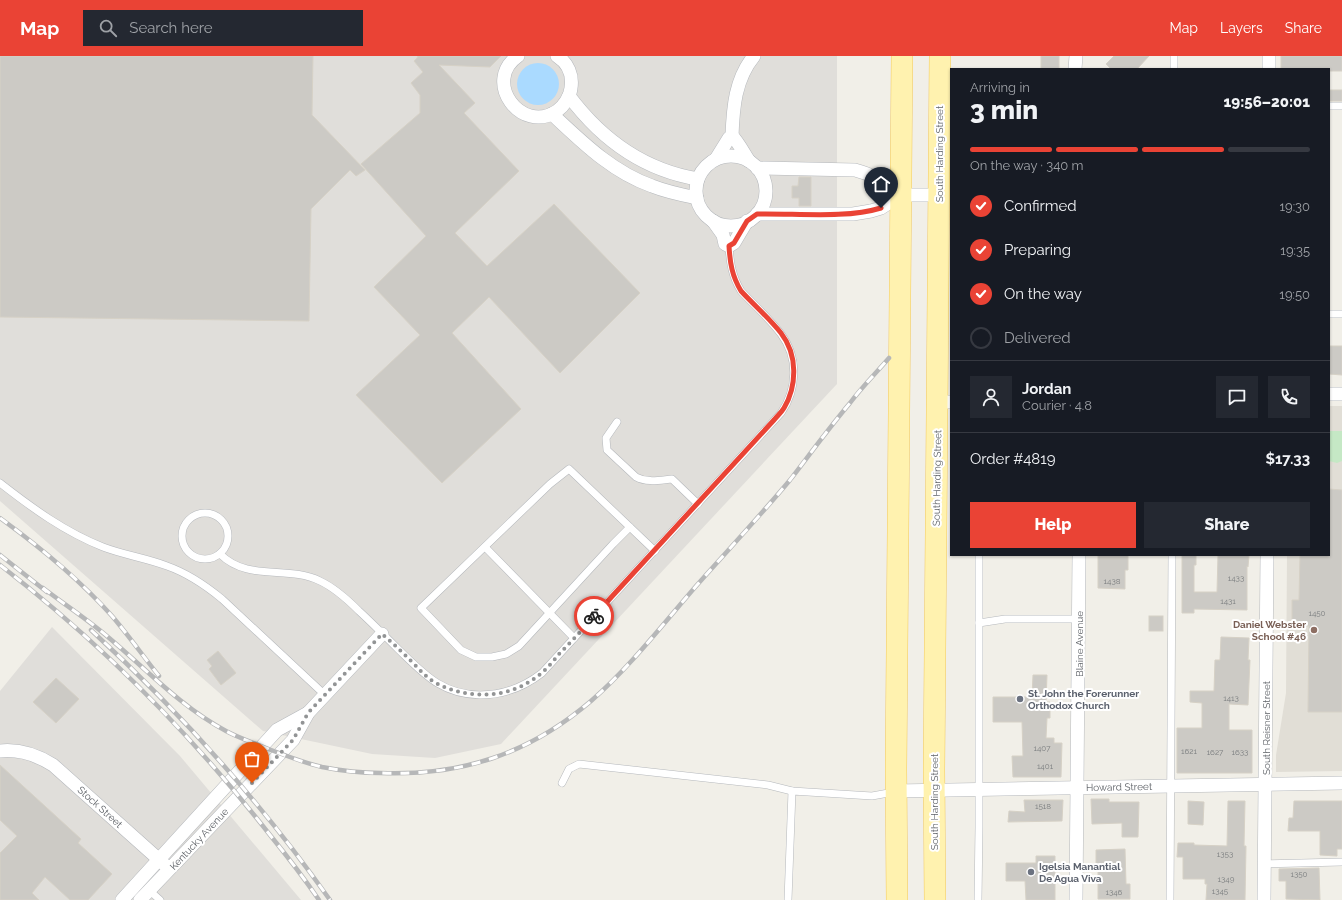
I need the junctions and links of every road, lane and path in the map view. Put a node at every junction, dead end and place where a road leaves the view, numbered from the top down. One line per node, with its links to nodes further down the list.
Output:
1 (518, 56): 17 (street)
2 (558, 56): 13 (street)
3 (754, 56): 18 (street)
4 (902, 56): 22 (main road)
5 (940, 56): 14 (main road, South Harding Street)
6 (952, 56): 14 (main road)
7 (1076, 56): 10 (street)
8 (1174, 56): 11 (lane)
9 (1269, 56): 12 (street)
10 (1076, 68)
11 (1174, 68)
12 (1269, 68)
13 (569, 96): 17 (street); 21 (street)
14 (940, 106): 23 (main road, South Harding Street)
15 (1330, 106): 16 (lane)
16 (1342, 106)
17 (552, 114): 24 (street)
18 (732, 136): 19 (street); 20 (street)
19 (716, 159): 20 (street); 21 (street)
20 (753, 164): 22 (street); 25 (street)
21 (698, 179): 24 (street)
22 (901, 195): 23 (street); 25 (street); 59 (main road)
23 (939, 195): 32 (main road, South Harding Street)
24 (697, 198): 26 (street)
25 (752, 218): 26 (street); 27 (street)
26 (713, 221): 27 (street)
27 (729, 246): 35 (lane)
28 (1330, 314): 29 (lane)
29 (1342, 314)
30 (1330, 394): 31 (street)
31 (1342, 394)
32 (944, 402): 60 (main road, South Harding Street)
33 (617, 422): 35 (lane)
34 (0, 483): 49 (lane)
35 (698, 504): 38 (lane)
36 (630, 527): 37 (lane); 38 (lane); 44 (lane)
37 (485, 547): 44 (lane); 44 (lane)
38 (655, 551): 48 (lane)
39 (220, 554): 39 (lane); 47 (lane)
40 (979, 556): 46 (lane)
41 (1079, 556): 45 (street, Blaine Avenue)
42 (1172, 556): 55 (lane)
43 (1267, 556): 54 (street, South Reisner Street)
44 (549, 614): 48 (lane)
45 (1079, 619): 46 (lane); 56 (street, Blaine Avenue)
46 (979, 623): 57 (lane)
47 (382, 634): 48 (lane); 49 (street, Kentucky Avenue)
48 (574, 638)
49 (325, 695): 50 (street, Kentucky Avenue)
50 (308, 713): 61 (street); 64 (street, Kentucky Avenue)
51 (0, 751): 61 (street, Stock Street)
52 (562, 783): 58 (lane)
53 (1342, 783): 54 (street, Howard Street)
54 (1266, 785): 55 (street, Howard Street); 63 (street, South Reisner Street)
55 (1171, 786): 56 (street, Howard Street); 74 (lane)
56 (1077, 788): 57 (street, Howard Street); 73 (street, Blaine Avenue)
57 (979, 790): 60 (street, Howard Street); 72 (lane)
58 (792, 791): 59 (lane); 69 (lane)
59 (896, 791): 60 (street, Howard Street); 70 (main road)
60 (934, 791): 71 (main road, South Harding Street)
61 (159, 860): 64 (street, Stock Street); 66 (street)
62 (1342, 862): 63 (lane)
63 (1265, 864): 75 (street, South Reisner Street)
64 (170, 870): 65 (street, Kentucky Avenue)
65 (150, 891): 67 (street, Kentucky Avenue); 68 (lane)
66 (122, 900)
67 (140, 900)
68 (160, 900)
69 (788, 900)
70 (897, 900)
71 (935, 900)
72 (978, 900)
73 (1076, 900)
74 (1170, 900)
75 (1264, 900)

